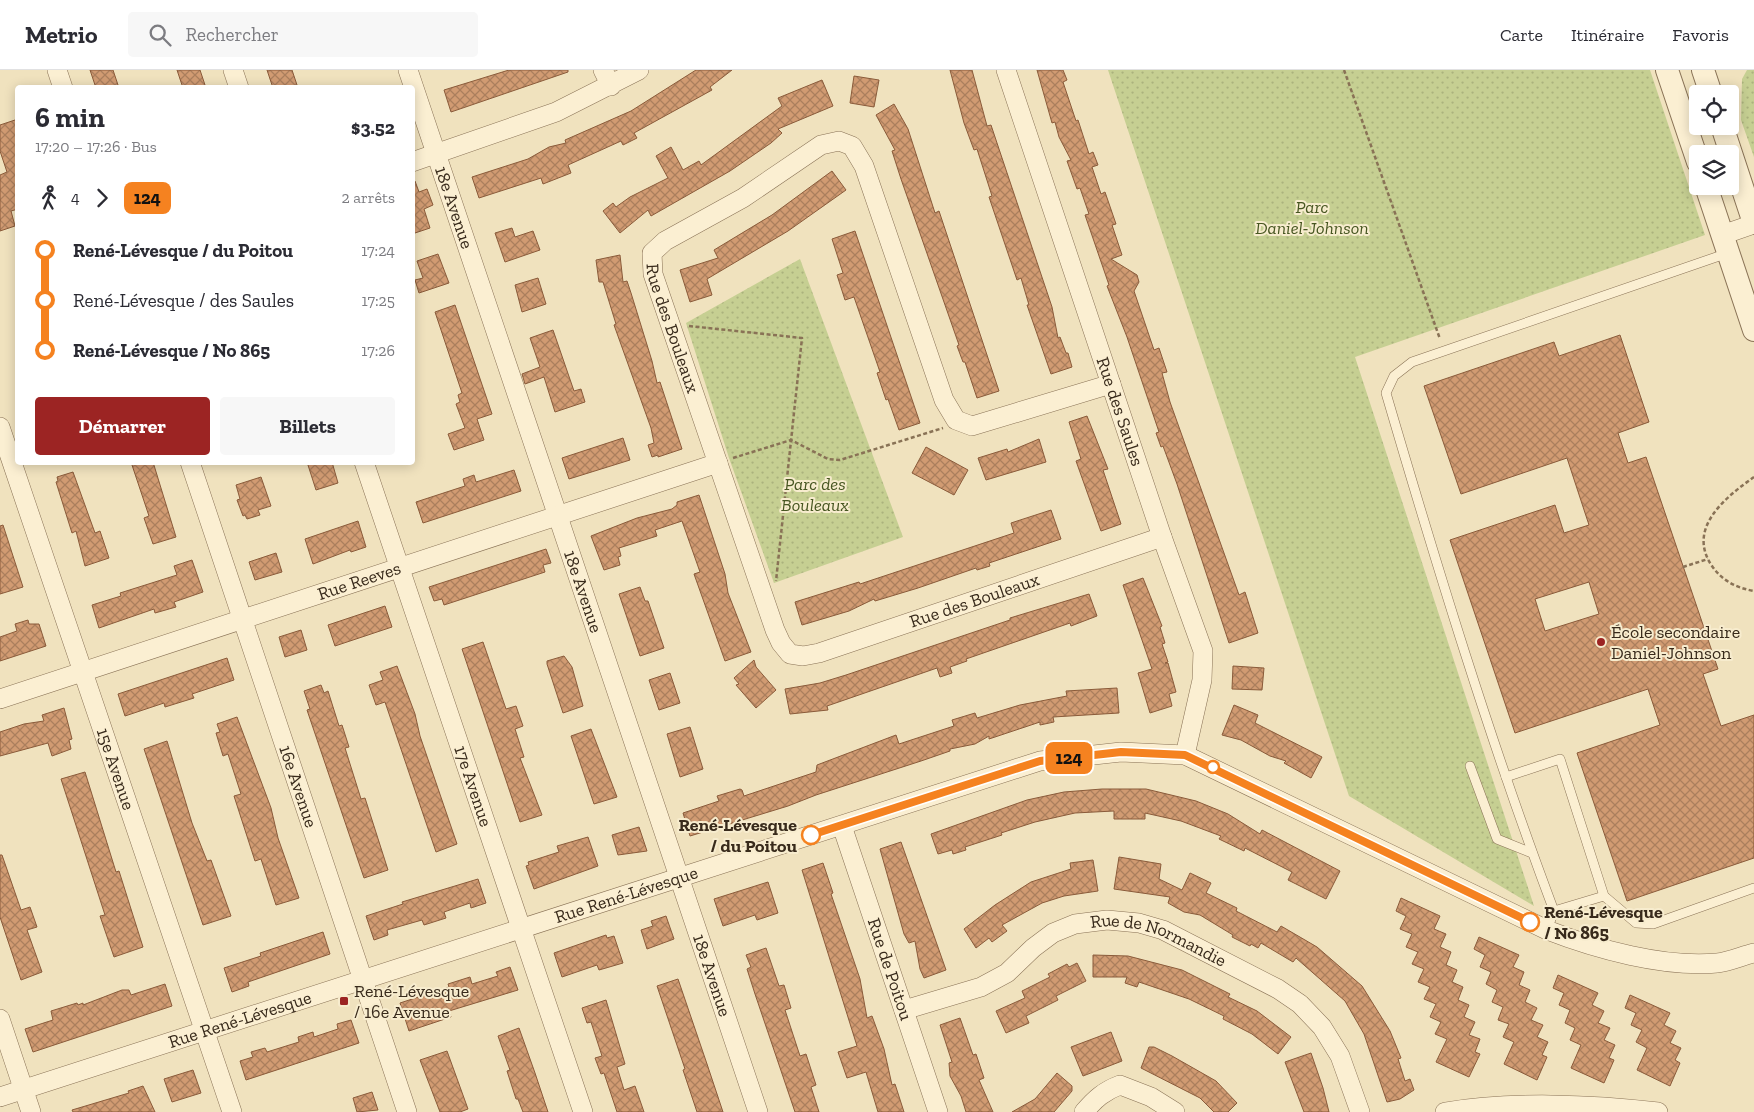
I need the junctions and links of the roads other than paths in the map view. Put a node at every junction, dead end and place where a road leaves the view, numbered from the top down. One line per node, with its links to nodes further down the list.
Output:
1 (57, 70): 8 (street)
2 (233, 70): 9 (street)
3 (408, 70): 10 (street, 18e Avenue)
4 (639, 70): 7 (street)
5 (1006, 70): 20 (street, Rue des Saules)
6 (1667, 70): 11 (street)
7 (607, 78): 14 (street)
8 (62, 85)
9 (238, 85)
10 (413, 85)
11 (1692, 85)
12 (415, 91): 14 (street, 18e Avenue)
13 (1725, 135): 17 (street)
14 (436, 154): 15 (street); 25 (street, 18e Avenue)
15 (415, 161)
16 (1709, 195): 18 (street)
17 (1754, 223): 18 (street)
18 (1725, 244): 19 (street); 33 (lane)
19 (1754, 330)
20 (1111, 384): 22 (street, Rue des Bouleaux); 26 (street, Rue des Saules)
21 (0, 427): 29 (street, 15e Avenue)
22 (718, 463): 25 (street, Rue Reeves); 26 (street, Rue des Bouleaux)
23 (191, 465): 28 (street, 16e Avenue)
24 (365, 465): 27 (street, 17e Avenue)
25 (557, 515): 27 (street, Rue Reeves); 36 (street, 18e Avenue)
26 (1162, 537): 31 (street, Rue des Saules)
27 (399, 567): 28 (street, Rue Reeves); 40 (street, 17e Avenue)
28 (242, 618): 29 (street, Rue Reeves); 43 (street, 16e Avenue)
29 (83, 672): 30 (street, Rue Reeves); 46 (street, 15e Avenue)
30 (0, 699)
31 (1185, 755): 34 (street, Rue René-Lévesque); 41 (street, Rue René-Lévesque)
32 (1470, 766): 35 (lane)
33 (1506, 777): 35 (lane); 38 (lane)
34 (842, 826): 36 (street, Rue René-Lévesque); 44 (street, Rue de Poitou)
35 (1532, 853): 39 (lane)
36 (678, 877): 40 (street, Rue René-Lévesque); 53 (street, 18e Avenue)
37 (1754, 888): 38 (lane)
38 (1604, 896): 39 (lane)
39 (1554, 911): 41 (lane)
40 (520, 928): 43 (street, Rue René-Lévesque); 52 (street, 17e Avenue)
41 (1547, 930): 42 (street, Rue René-Lévesque)
42 (1754, 953)
43 (363, 981): 46 (street, Rue René-Lévesque); 51 (street, 16e Avenue)
44 (904, 1010): 54 (street, Rue de Poitou); 57 (street, Rue de Normandie)
45 (0, 1019): 47 (street)
46 (204, 1030): 47 (street, Rue René-Lévesque); 50 (street, 15e Avenue)
47 (24, 1090): 48 (street, Rue René-Lévesque); 49 (street)
48 (0, 1097)
49 (31, 1112)
50 (232, 1112)
51 (407, 1112)
52 (582, 1112)
53 (758, 1112)
54 (938, 1112)
55 (1084, 1112): 56 (street)
56 (1175, 1112)
57 (1360, 1112)
58 (1444, 1112): 59 (street)
59 (1658, 1112)

